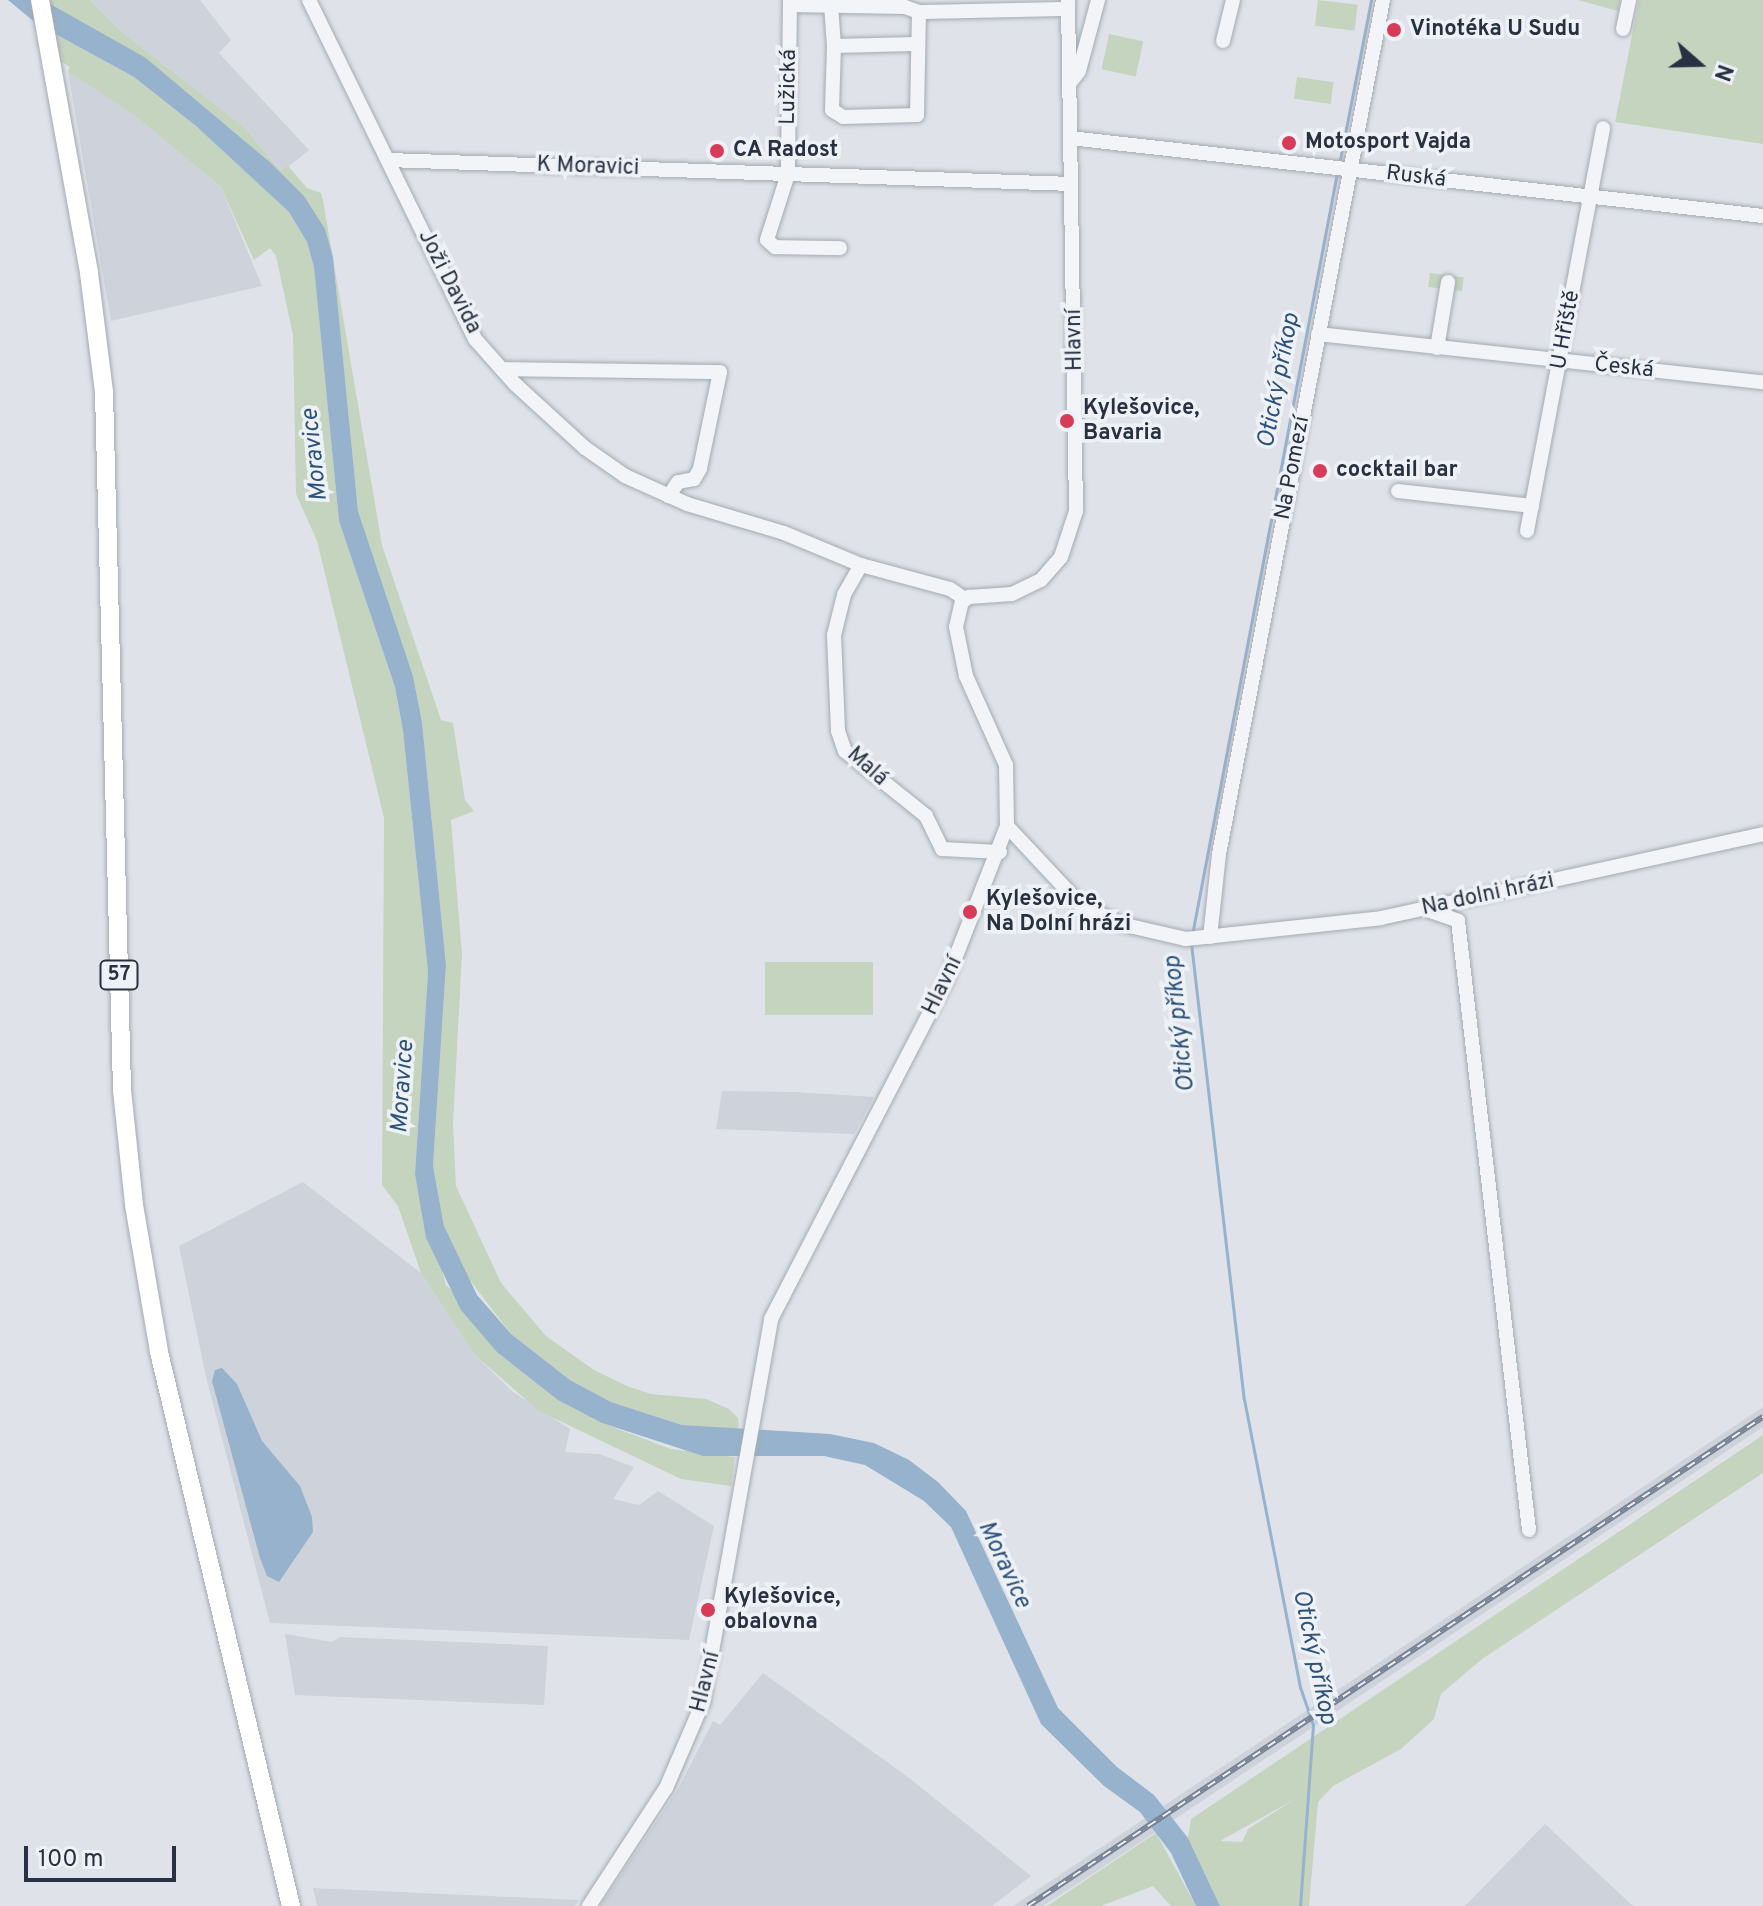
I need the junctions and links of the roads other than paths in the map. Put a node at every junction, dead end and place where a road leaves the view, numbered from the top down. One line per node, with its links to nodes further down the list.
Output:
1 (40, 0): 44 (main road, 57)
2 (309, 0): 19 (street, Joži Davida)
3 (1233, 0): 13 (street)
4 (1383, 0): 20 (street, Na Pomezí)
5 (1629, 0): 11 (street)
6 (790, 3): 7 (street, Hlavní); 21 (street, Lužická)
7 (831, 5): 10 (street, Hlavní); 15 (street)
8 (1068, 5): 10 (street, Hlavní); 12 (street, Hlavní)
9 (1094, 9): 12 (street); 16 (street, Hlavní)
10 (919, 12): 14 (street)
11 (1623, 29)
12 (1068, 32): 16 (street, Hlavní)
13 (1223, 41)
14 (915, 44): 15 (street); 15 (street)
15 (834, 46)
16 (1069, 84): 18 (street, Hlavní)
17 (1603, 128): 23 (street, U Hřiště)
18 (1070, 138): 20 (street, Ruská); 22 (street, Hlavní)
19 (388, 160): 21 (street, K Moravici); 30 (street, Joži Davida)
20 (1341, 168): 23 (street, Ruská); 27 (street, Na Pomezí)
21 (788, 174): 22 (street); 25 (street)
22 (1071, 184): 37 (street, Hlavní)
23 (1591, 197): 24 (street, Ruská); 29 (street, U Hřiště)
24 (1763, 216)
25 (840, 248)
26 (1448, 282): 28 (street)
27 (1318, 334): 28 (street, Česká); 42 (street, Na Pomezí)
28 (1437, 348): 29 (street, Česká)
29 (1560, 362): 31 (street, Česká); 34 (street, U Hřiště)
30 (502, 369): 33 (street, Joži Davida); 33 (street)
31 (1763, 382)
32 (1398, 491): 34 (street)
33 (669, 496): 36 (street, Joži Davida)
34 (1532, 506): 35 (street, U Hřiště)
35 (1527, 531)
36 (861, 565): 37 (street, Joži Davida); 40 (street, Malá)
37 (965, 599): 38 (street, Hlavní)
38 (1007, 826): 40 (street, Hlavní); 42 (street)
39 (1763, 834): 41 (street, Na dolni hrázi)
40 (1000, 852): 45 (street, Hlavní)
41 (1423, 909): 42 (street, Na dolni hrázi); 43 (street)
42 (1198, 938)
43 (1529, 1530)
44 (291, 1906)
45 (589, 1906)

